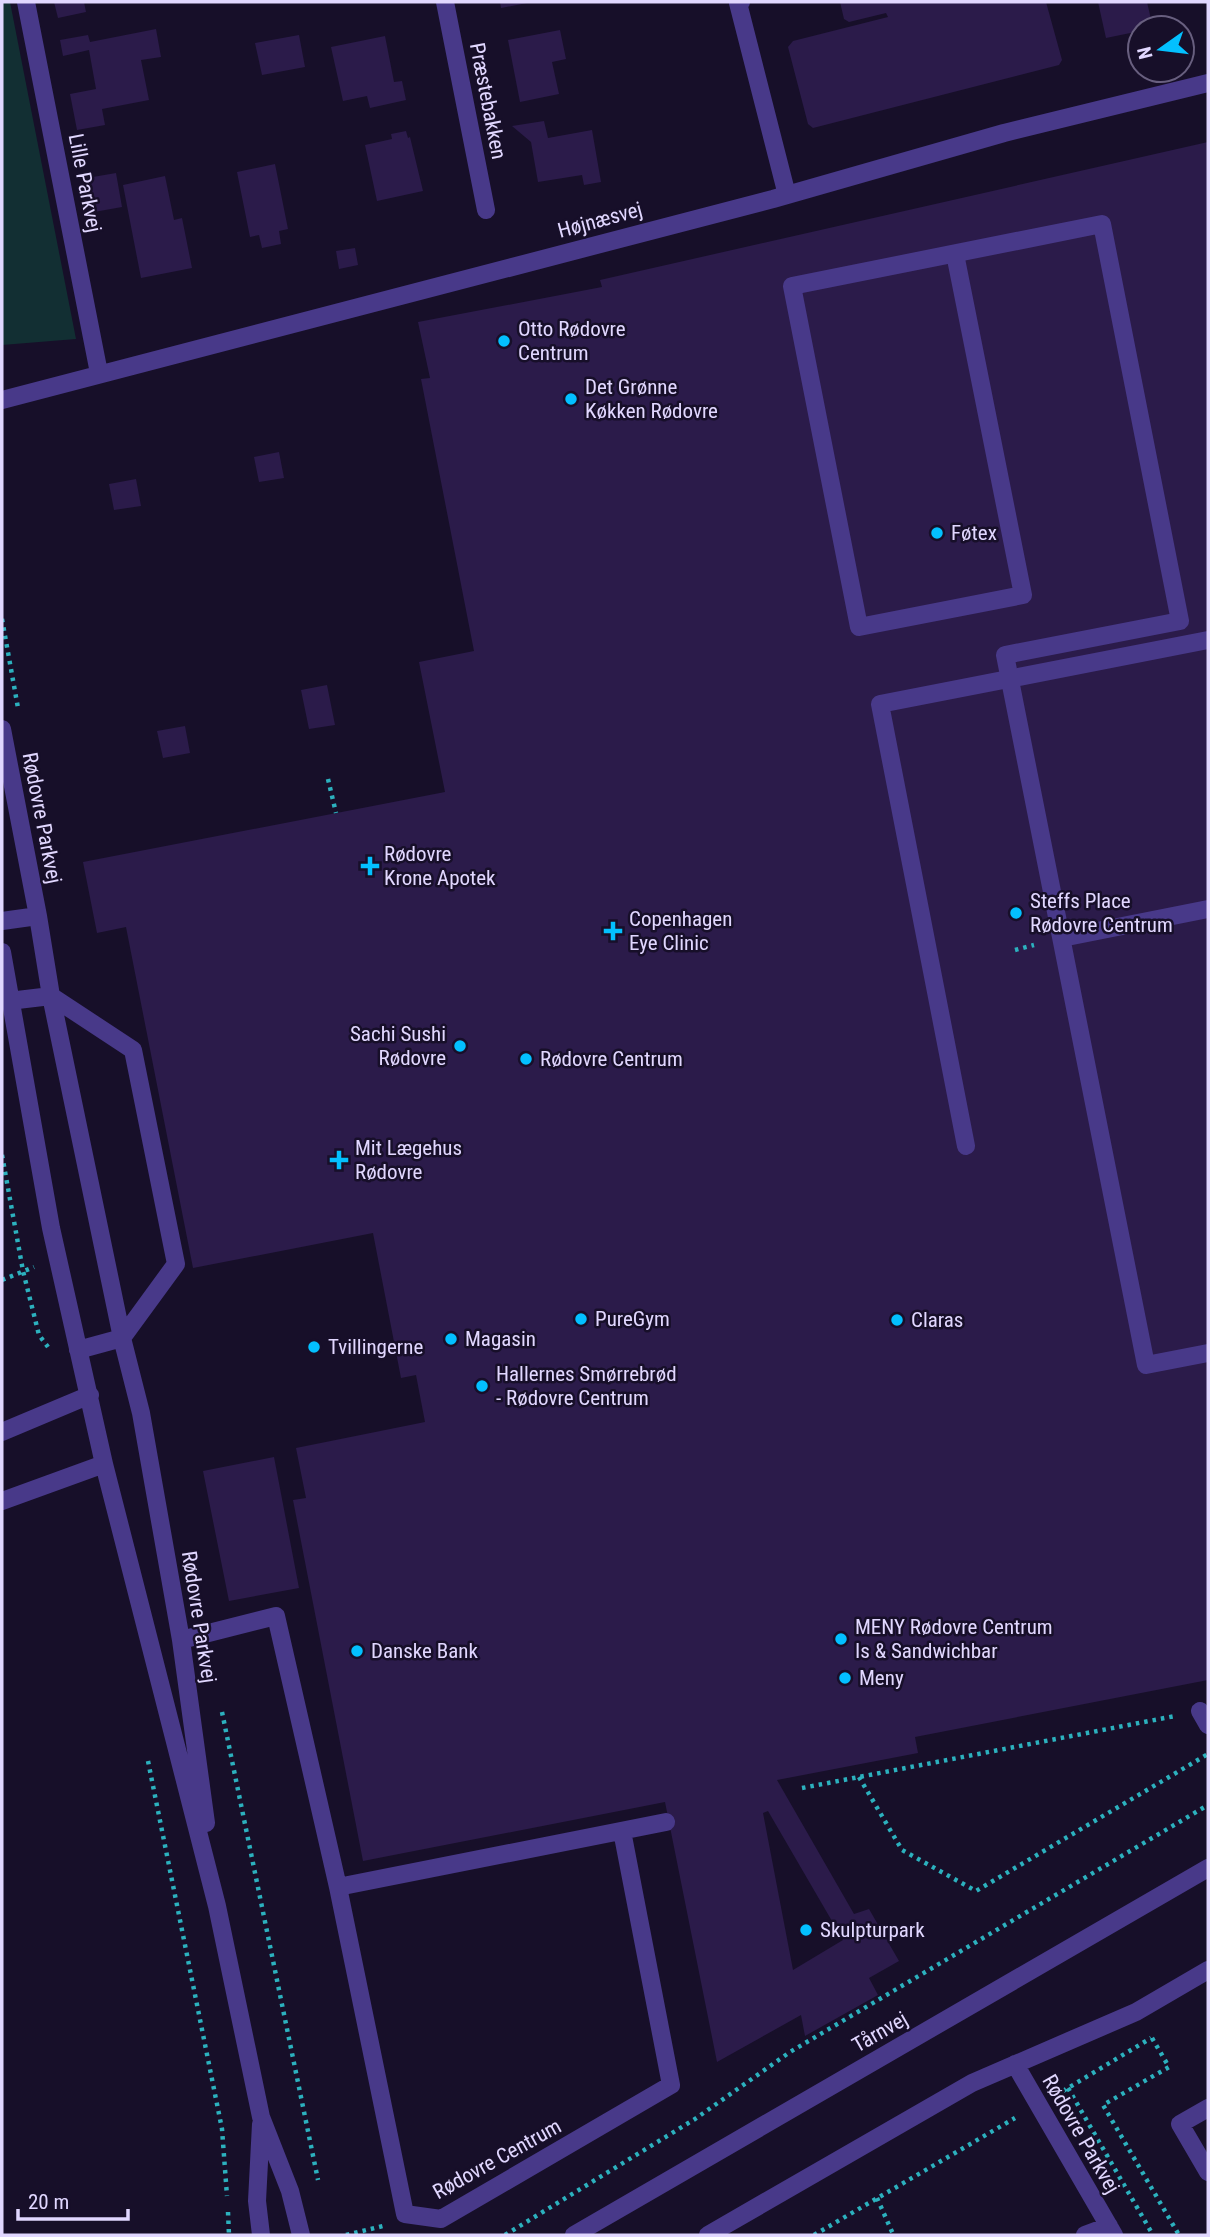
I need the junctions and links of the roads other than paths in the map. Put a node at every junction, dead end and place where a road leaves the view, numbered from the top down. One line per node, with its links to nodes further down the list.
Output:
1 (26, 2): 8 (street, Lille Parkvej)
2 (445, 2): 6 (street, Præstebakken)
3 (741, 2): 5 (street)
4 (1208, 83): 5 (street, Højnæsvej)
5 (787, 195): 8 (street, Højnæsvej)
6 (486, 210)
7 (955, 254): 7 (street); 11 (street)
8 (99, 373): 9 (street, Højnæsvej)
9 (2, 400)
10 (1208, 640): 11 (street)
11 (1010, 679): 16 (street); 20 (street)
12 (2, 729): 14 (street, Rødovre Parkvej)
13 (1208, 909): 16 (street)
14 (38, 916): 15 (street, Rødovre Parkvej); 18 (street, Rødovre Parkvej)
15 (2, 921)
16 (1062, 938): 23 (street)
17 (2, 951): 19 (street, Rødovre Parkvej)
18 (51, 996): 19 (street); 21 (street, Rødovre Parkvej); 21 (street)
19 (9, 1001): 22 (street, Rødovre Parkvej)
20 (966, 1146)
21 (122, 1338): 22 (street); 28 (street, Rødovre Parkvej)
22 (78, 1350): 24 (street, Rødovre Parkvej)
23 (1208, 1353)
24 (90, 1395): 25 (street); 26 (street, Rødovre Parkvej)
25 (2, 1432)
26 (104, 1464): 27 (street); 33 (street, Rødovre Parkvej)
27 (2, 1502)
28 (181, 1640): 32 (street, Rødovre Centrum); 33 (street, Rødovre Parkvej)
29 (666, 1822): 30 (street)
30 (622, 1830): 32 (street); 32 (street, Rødovre Centrum)
31 (1208, 1868): 42 (street, Tårnvej)
32 (338, 1887)
33 (217, 1906): 37 (street, Rødovre Parkvej)
34 (1208, 1970): 35 (street)
35 (1014, 2064): 39 (street, Rødovre Parkvej); 43 (street)
36 (1208, 2108): 38 (street)
37 (261, 2117): 40 (street, Rødovre Parkvej); 41 (street, Rødovre Parkvej)
38 (1208, 2172)
39 (1111, 2230): 44 (street, Rødovre Parkvej)
40 (261, 2235)
41 (301, 2235)
42 (574, 2235)
43 (708, 2235)
44 (1084, 2235)

